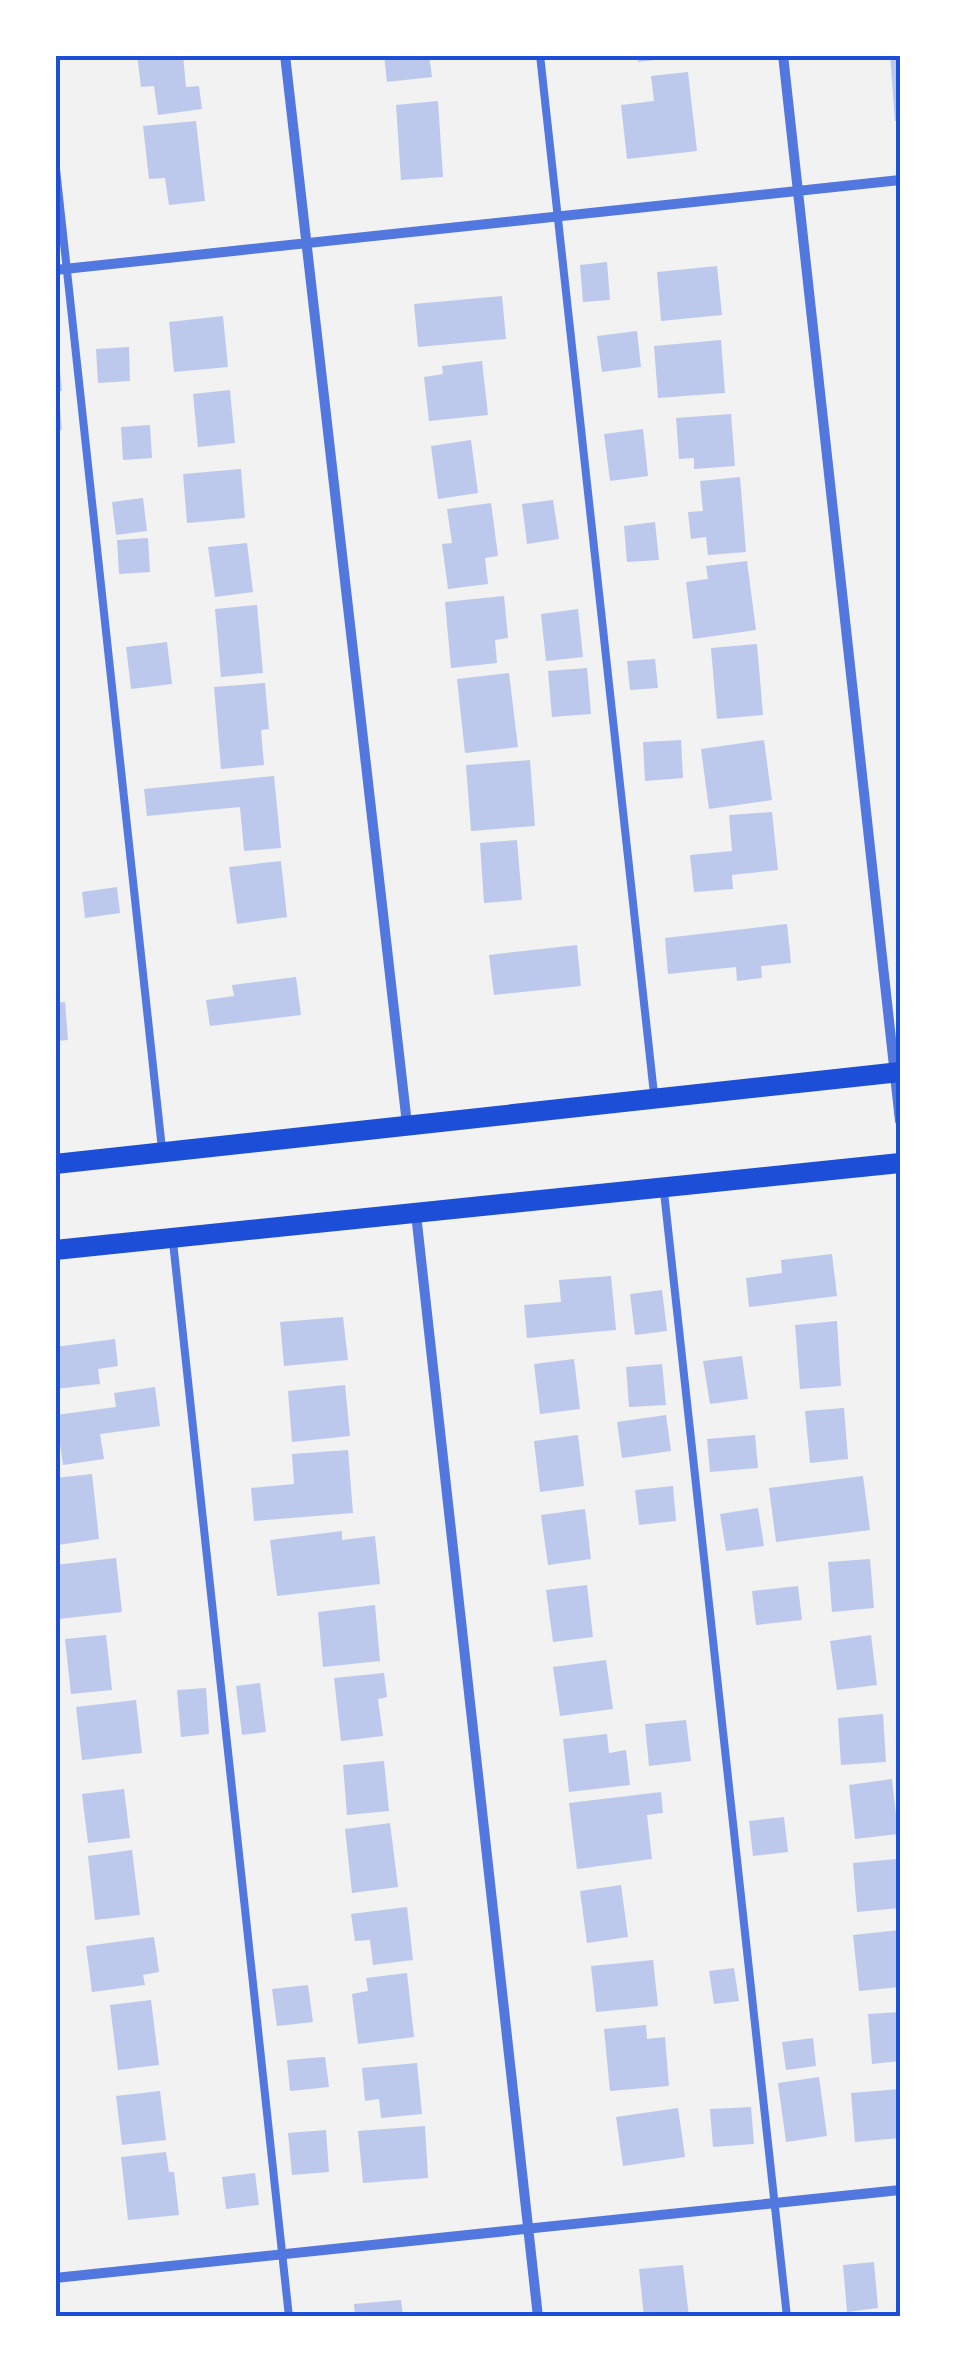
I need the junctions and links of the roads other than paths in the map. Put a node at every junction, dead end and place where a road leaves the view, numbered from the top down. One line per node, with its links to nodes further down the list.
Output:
1 (285, 55): 8 (street)
2 (540, 55): 7 (lane)
3 (783, 55): 6 (street)
4 (55, 160): 9 (lane)
5 (900, 180): 6 (street)
6 (798, 191): 7 (street); 10 (street)
7 (558, 216): 8 (street); 11 (lane)
8 (305, 243): 9 (street); 13 (street)
9 (61, 269): 14 (lane)
10 (898, 1072): 11 (main road); 12 (street)
11 (655, 1098): 13 (main road)
12 (900, 1121)
13 (408, 1124): 14 (main road)
14 (163, 1152): 16 (main road)
15 (900, 1163): 17 (main road)
16 (55, 1164)
17 (664, 1187): 18 (main road); 22 (lane)
18 (416, 1212): 19 (main road); 23 (street)
19 (173, 1238): 20 (main road); 24 (lane)
20 (55, 1250)
21 (900, 2190): 22 (street)
22 (775, 2203): 23 (street); 28 (lane)
23 (528, 2230): 24 (street); 27 (street)
24 (282, 2255): 25 (street); 26 (lane)
25 (55, 2278)
26 (290, 2317)
27 (538, 2317)
28 (787, 2317)

